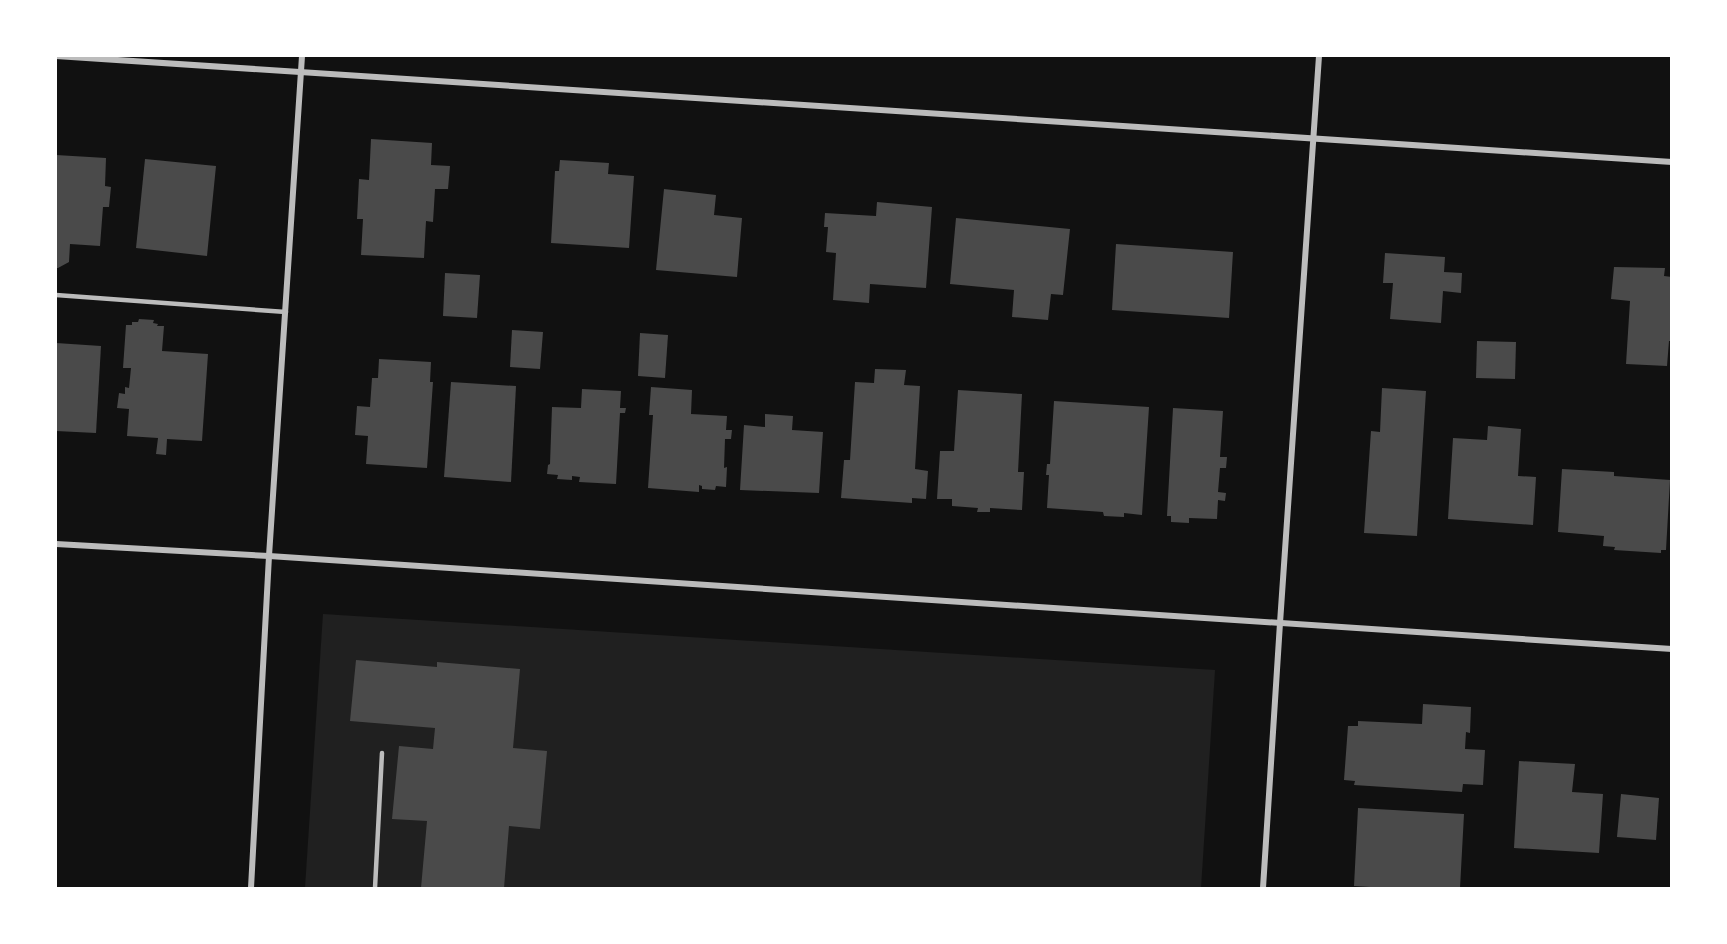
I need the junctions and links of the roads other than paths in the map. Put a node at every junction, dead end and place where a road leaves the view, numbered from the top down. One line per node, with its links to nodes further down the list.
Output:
1 (56, 56): 4 (street)
2 (302, 56): 4 (street)
3 (1318, 56): 5 (street)
4 (301, 72): 5 (street); 8 (street)
5 (1313, 138): 6 (street); 11 (street)
6 (1671, 162)
7 (56, 295): 8 (lane)
8 (286, 312): 10 (street)
9 (56, 544): 10 (street)
10 (268, 556): 11 (street); 14 (street)
11 (1280, 622): 12 (street); 16 (street)
12 (1671, 649)
13 (382, 753): 15 (lane)
14 (251, 888)
15 (375, 888)
16 (1263, 888)

